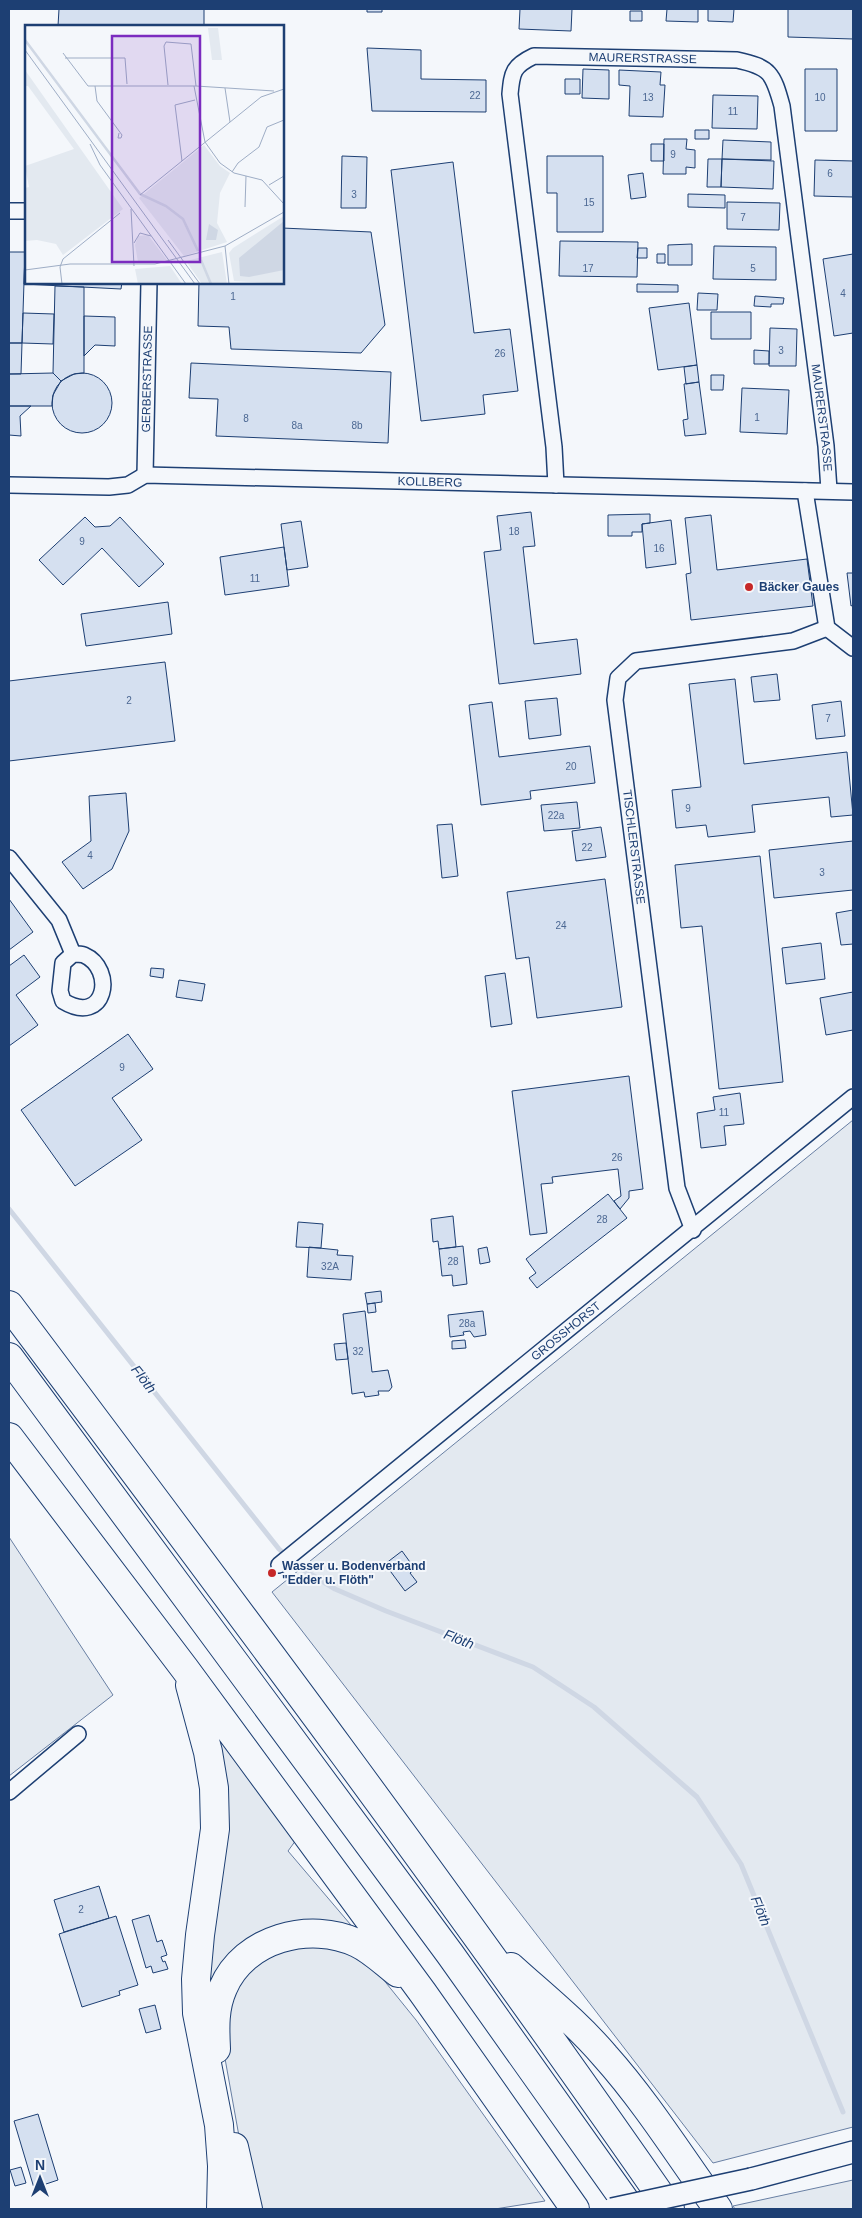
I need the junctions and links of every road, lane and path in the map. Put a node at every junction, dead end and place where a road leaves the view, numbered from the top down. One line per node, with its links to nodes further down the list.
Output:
1 (9, 211): 2 (street)
2 (25, 211)
3 (149, 284): 4 (street, GERBERSTRASSE)
4 (145, 475): 5 (street, KOLLBERG); 6 (street, KOLLBERG)
5 (9, 485)
6 (556, 485): 7 (street, MAURERSTRASSE); 8 (street, KOLLBERG)
7 (830, 490): 8 (street, KOLLBERG); 9 (street, KOLLBERG)
8 (805, 491): 10 (street)
9 (853, 492)
10 (826, 628): 11 (street); 15 (street, TISCHLERSTRASSE)
11 (853, 648)
12 (9, 858): 13 (street)
13 (73, 954)
14 (853, 1097): 15 (street, GROSSHORST)
15 (693, 1230): 19 (street, GROSSHORST)
16 (9, 1305): 23 (highway)
17 (9, 1357): 30 (highway)
18 (9, 1437): 20 (highway)
19 (280, 1564)
20 (185, 1669): 24 (highway); 26 (highway)
21 (78, 1734): 22 (street)
22 (9, 1792)
23 (475, 1934): 31 (highway); 32 (highway)
24 (422, 1993): 27 (highway); 28 (highway)
25 (853, 2152): 29 (main road, bridge)
26 (221, 2209)
27 (248, 2209)
28 (575, 2209)
29 (612, 2209)
30 (631, 2209)
31 (670, 2209)
32 (718, 2209)

